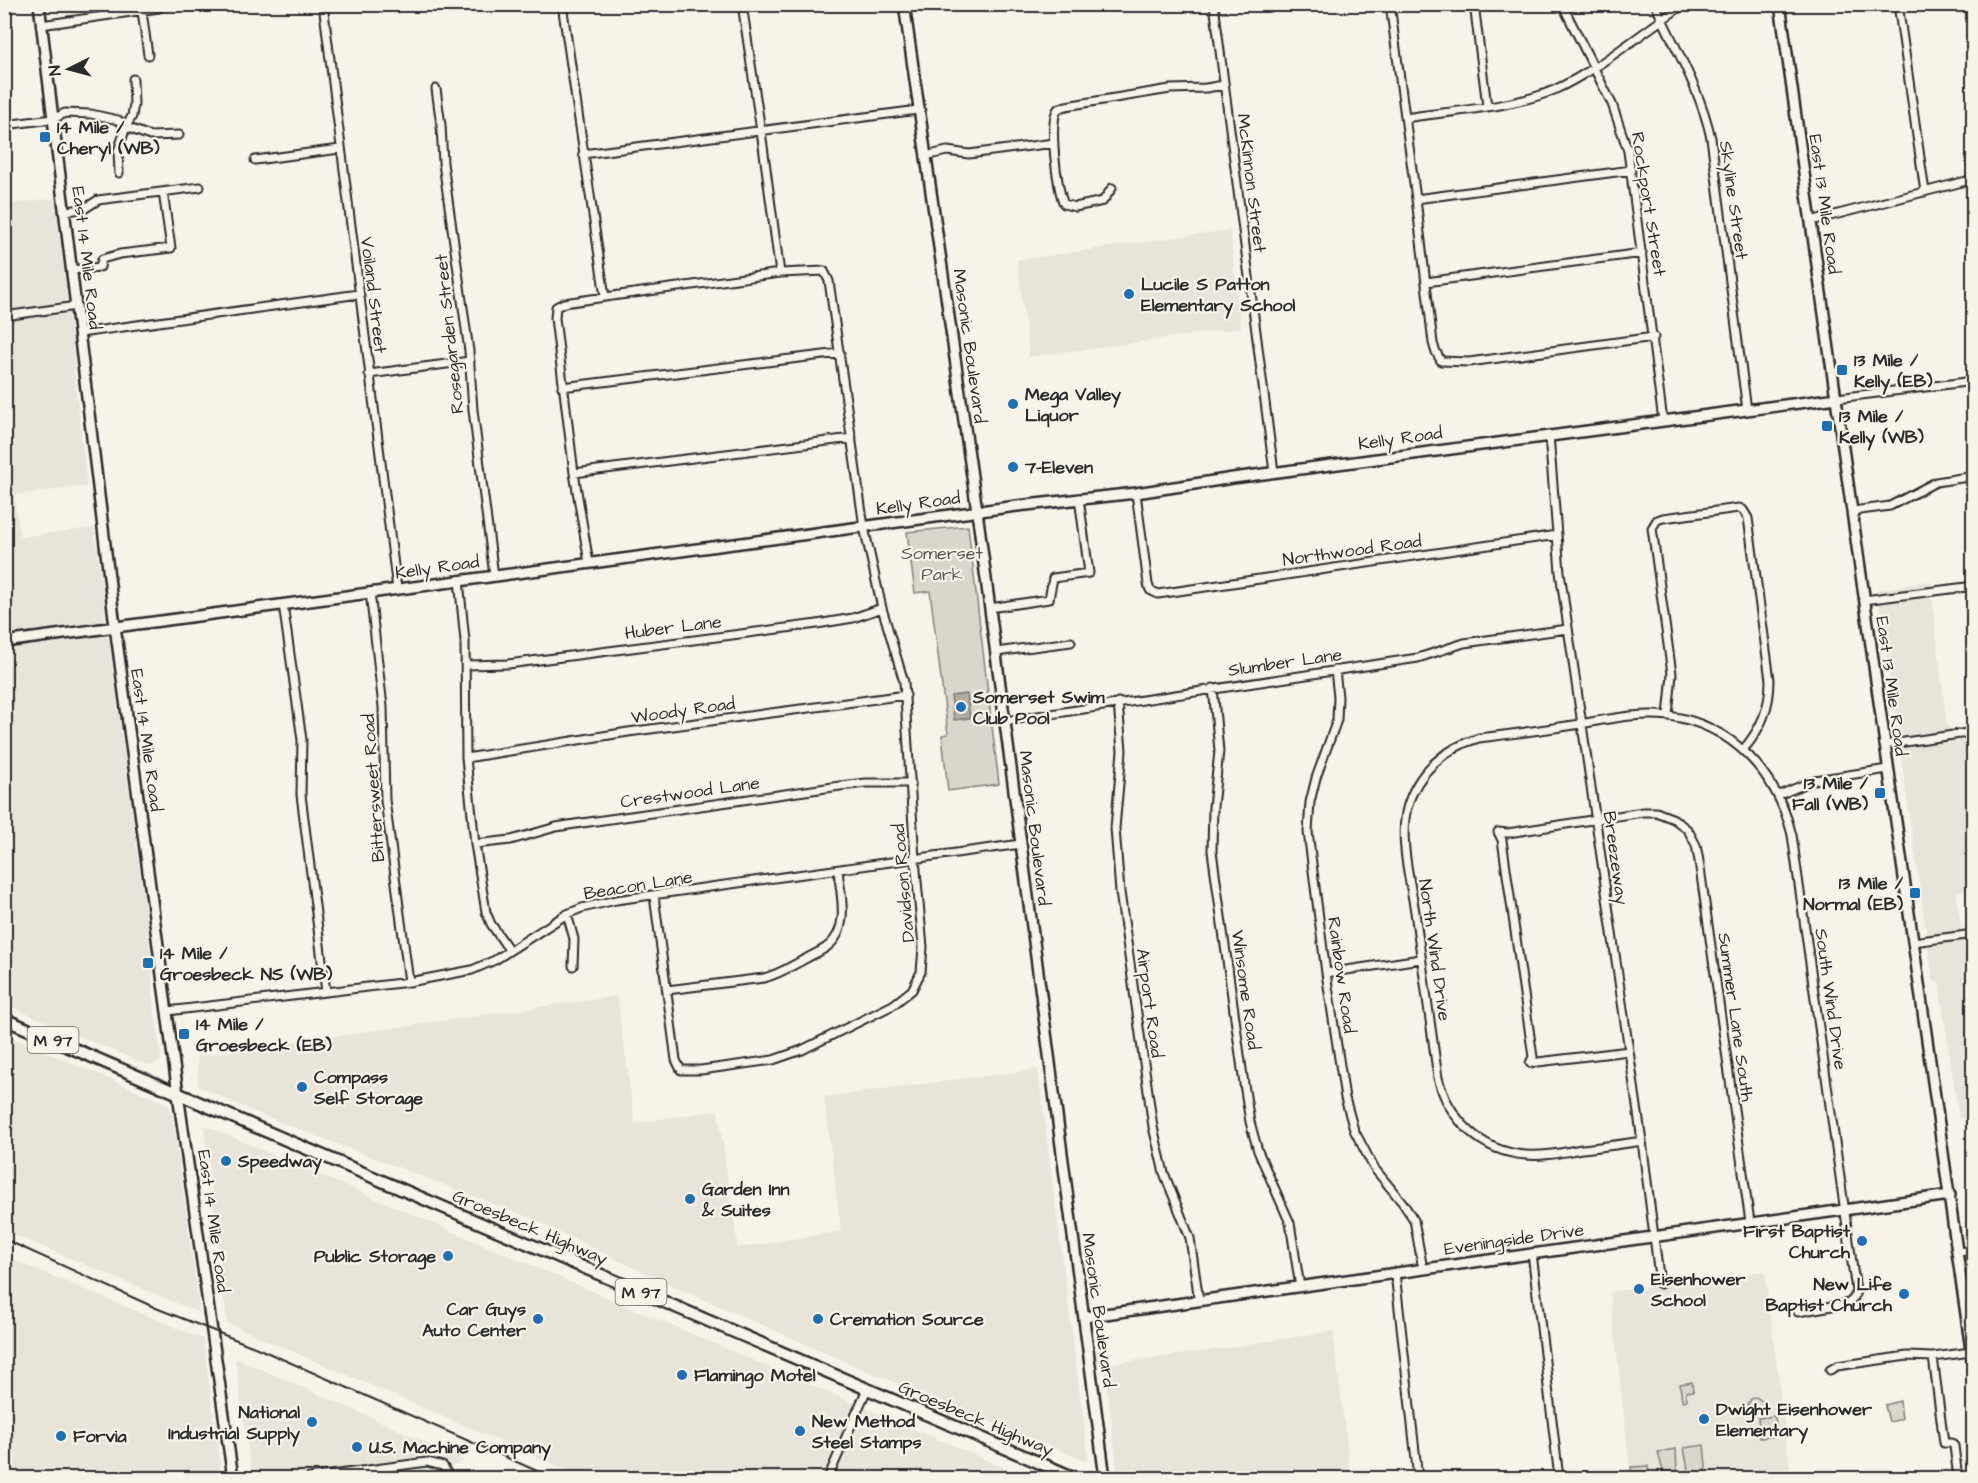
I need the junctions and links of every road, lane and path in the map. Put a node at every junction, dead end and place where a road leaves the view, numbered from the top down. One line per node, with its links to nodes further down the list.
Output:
1 (39, 4): 17 (street, East 14 Mile Road)
2 (323, 4): 32 (street, Voiland Street)
3 (562, 4): 33 (street)
4 (742, 4): 29 (street)
5 (904, 4): 24 (street, Masonic Boulevard)
6 (1214, 4): 21 (street, McKinnon Street)
7 (1389, 4): 25 (street)
8 (1474, 4): 23 (street)
9 (1562, 4): 19 (street, Rockport Street)
10 (1655, 4): 16 (street, Skyline Street)
11 (1685, 4): 16 (street)
12 (1780, 4): 45 (street, East 13 Mile Road)
13 (1898, 4): 42 (street)
14 (142, 8): 15 (street); 17 (street); 18 (street)
15 (159, 8)
16 (1662, 20): 19 (street); 62 (street, Skyline Street)
17 (41, 25): 26 (street, East 14 Mile Road)
18 (148, 55)
19 (1592, 67): 23 (street); 36 (street, Rockport Street)
20 (133, 79): 28 (street)
21 (1224, 85): 31 (street); 66 (street, McKinnon Street)
22 (436, 89): 57 (street, Rosegarden Street)
23 (1488, 106): 25 (street)
24 (918, 110): 29 (street); 34 (street, Masonic Boulevard)
25 (1405, 118): 43 (street)
26 (53, 119): 27 (street); 28 (street); 44 (street, East 14 Mile Road)
27 (4, 125)
28 (126, 127): 30 (street); 37 (street)
29 (761, 131): 33 (street); 48 (street)
30 (179, 135)
31 (1054, 143): 34 (street); 40 (street)
32 (340, 149): 35 (street); 50 (street, Voiland Street)
33 (583, 154): 51 (street)
34 (925, 156): 71 (street, Masonic Boulevard)
35 (255, 160)
36 (1631, 170): 43 (street); 46 (street, Rockport Street)
37 (119, 173)
38 (1974, 179): 42 (street)
39 (200, 187): 41 (street)
40 (1112, 189)
41 (163, 192): 44 (street); 47 (street)
42 (1925, 192): 45 (street)
43 (1416, 199): 49 (street)
44 (65, 211): 47 (street, East 14 Mile Road)
45 (1811, 220): 61 (street, East 13 Mile Road)
46 (1642, 253): 49 (street); 55 (street, Rockport Street)
47 (72, 270): 52 (street, East 14 Mile Road)
48 (780, 273): 51 (street); 56 (street, Davidson Road)
49 (1426, 282): 55 (street)
50 (359, 294): 54 (street); 58 (street, Voiland Street)
51 (605, 297): 60 (street)
52 (77, 306): 53 (street); 54 (street, East 14 Mile Road)
53 (4, 316)
54 (80, 333): 85 (street, East 14 Mile Road)
55 (1654, 337): 63 (street, Rockport Street)
56 (840, 353): 60 (street); 65 (street, Davidson Road)
57 (470, 361): 58 (street); 76 (street, Rosegarden Street)
58 (369, 374): 79 (street, Voiland Street)
59 (1974, 381): 61 (street)
60 (562, 387): 67 (street)
61 (1837, 398): 62 (street, Kelly Road); 72 (street, East 13 Mile Road)
62 (1747, 410): 63 (street, Kelly Road)
63 (1663, 421): 64 (street, Kelly Road)
64 (1549, 435): 66 (street, Kelly Road); 74 (street, Breezeway)
65 (852, 438): 67 (street); 73 (street, Davidson Road)
66 (1274, 472): 69 (street, Kelly Road)
67 (574, 473): 75 (street)
68 (1974, 476): 72 (street)
69 (1136, 494): 70 (street, Kelly Road); 74 (street, Northwood Road)
70 (1078, 498): 71 (street, Kelly Road); 84 (street)
71 (977, 511): 73 (street, Kelly Road); 84 (street, Masonic Boulevard)
72 (1853, 511): 81 (street, East 13 Mile Road)
73 (864, 526): 75 (street, Kelly Road); 83 (street, Davidson Road)
74 (1557, 535): 86 (street, Breezeway)
75 (589, 563): 76 (street, Kelly Road)
76 (494, 576): 77 (street, Kelly Road)
77 (459, 580): 79 (street, Kelly Road); 90 (street)
78 (1974, 586): 81 (street)
79 (397, 589): 80 (street, Kelly Road)
80 (370, 592): 82 (street, Kelly Road); 118 (street, Bittersweet Road)
81 (1864, 600): 99 (street, East 13 Mile Road)
82 (283, 604): 85 (street, Kelly Road); 120 (street)
83 (882, 608): 90 (street, Huber Lane); 93 (street, Davidson Road)
84 (990, 608): 89 (street, Masonic Boulevard)
85 (115, 626): 87 (street, Kelly Road); 121 (street, East 14 Mile Road)
86 (1568, 629): 91 (street, Slumber Lane); 97 (street, Breezeway)
87 (4, 642)
88 (1071, 642): 89 (street)
89 (996, 652): 96 (street, Masonic Boulevard)
90 (466, 665): 101 (street)
91 (1335, 670): 92 (street, Slumber Lane); 117 (street, Rainbow Road)
92 (1213, 688): 94 (street, Slumber Lane); 136 (street, Winsome Road)
93 (906, 695): 101 (street, Woody Road); 103 (street, Davidson Road)
94 (1118, 702): 96 (street, Slumber Lane); 137 (street, Airport Road)
95 (1668, 716): 97 (street, South Wind Drive); 100 (street, South Wind Drive); 100 (street)
96 (1005, 721): 107 (street, Masonic Boulevard)
97 (1582, 723): 105 (street, Breezeway); 115 (street, North Wind Drive)
98 (1974, 732): 99 (street)
99 (1884, 745): 102 (street, East 13 Mile Road)
100 (1743, 750): 104 (street, South Wind Drive)
101 (466, 758): 106 (street)
102 (1888, 769): 104 (street); 113 (street, East 13 Mile Road)
103 (911, 783): 106 (street, Crestwood Lane); 108 (street, Davidson Road)
104 (1779, 795): 127 (street, South Wind Drive)
105 (1596, 819): 123 (street, Breezeway); 123 (street); 128 (street, Summer Lane South)
106 (475, 844): 114 (street)
107 (1021, 844): 108 (street, Beacon Lane); 139 (street, Masonic Boulevard)
108 (915, 859): 109 (street, Beacon Lane); 119 (street, Davidson Road)
109 (838, 871): 110 (street, Beacon Lane); 119 (street)
110 (654, 896): 111 (street, Beacon Lane); 119 (street)
111 (567, 914): 114 (street, Beacon Lane); 116 (street)
112 (1974, 934): 113 (street)
113 (1913, 942): 126 (street, East 13 Mile Road)
114 (509, 950): 118 (street, Beacon Lane)
115 (1421, 959): 117 (street); 125 (street, North Wind Drive)
116 (573, 966)
117 (1326, 973): 133 (street, Rainbow Road)
118 (409, 982): 120 (street, Beacon Lane)
119 (667, 990)
120 (326, 992): 121 (street, Beacon Lane)
121 (168, 1011): 124 (street, East 14 Mile Road)
122 (4, 1019): 124 (main road, Groesbeck Highway / M 97)
123 (1629, 1051): 125 (street, Breezeway)
124 (178, 1094): 144 (main road, Groesbeck Highway / M 97); 146 (street, East 14 Mile Road)
125 (1641, 1141): 129 (street, Breezeway)
126 (1950, 1195): 127 (street, Eveningside Drive); 131 (street, East 13 Mile Road)
127 (1845, 1209): 128 (street, Eveningside Drive); 138 (street, South Wind Drive)
128 (1750, 1222): 129 (street, Eveningside Drive)
129 (1655, 1236): 132 (street, Eveningside Drive); 135 (street, Breezeway)
130 (1974, 1250): 131 (street)
131 (1958, 1252): 140 (street, East 13 Mile Road)
132 (1532, 1253): 133 (street, Eveningside Drive); 153 (street)
133 (1423, 1269): 134 (street, Eveningside Drive)
134 (1395, 1273): 136 (street, Eveningside Drive); 152 (street)
135 (1660, 1284)
136 (1300, 1287): 137 (street, Eveningside Drive)
137 (1199, 1301): 139 (street, Eveningside Drive)
138 (1798, 1312)
139 (1084, 1317): 151 (street, Masonic Boulevard)
140 (1971, 1352): 141 (street); 143 (street, East 13 Mile Road)
141 (1933, 1357): 142 (street); 154 (street)
142 (1830, 1370)
143 (1974, 1371)
144 (867, 1389): 149 (street); 150 (main road, Groesbeck Highway / M 97)
145 (343, 1476): 147 (street); 148 (street)
146 (234, 1479)
147 (309, 1479)
148 (450, 1479)
149 (828, 1479)
150 (1075, 1479)
151 (1105, 1479)
152 (1418, 1479)
153 (1559, 1479)
154 (1958, 1479)

